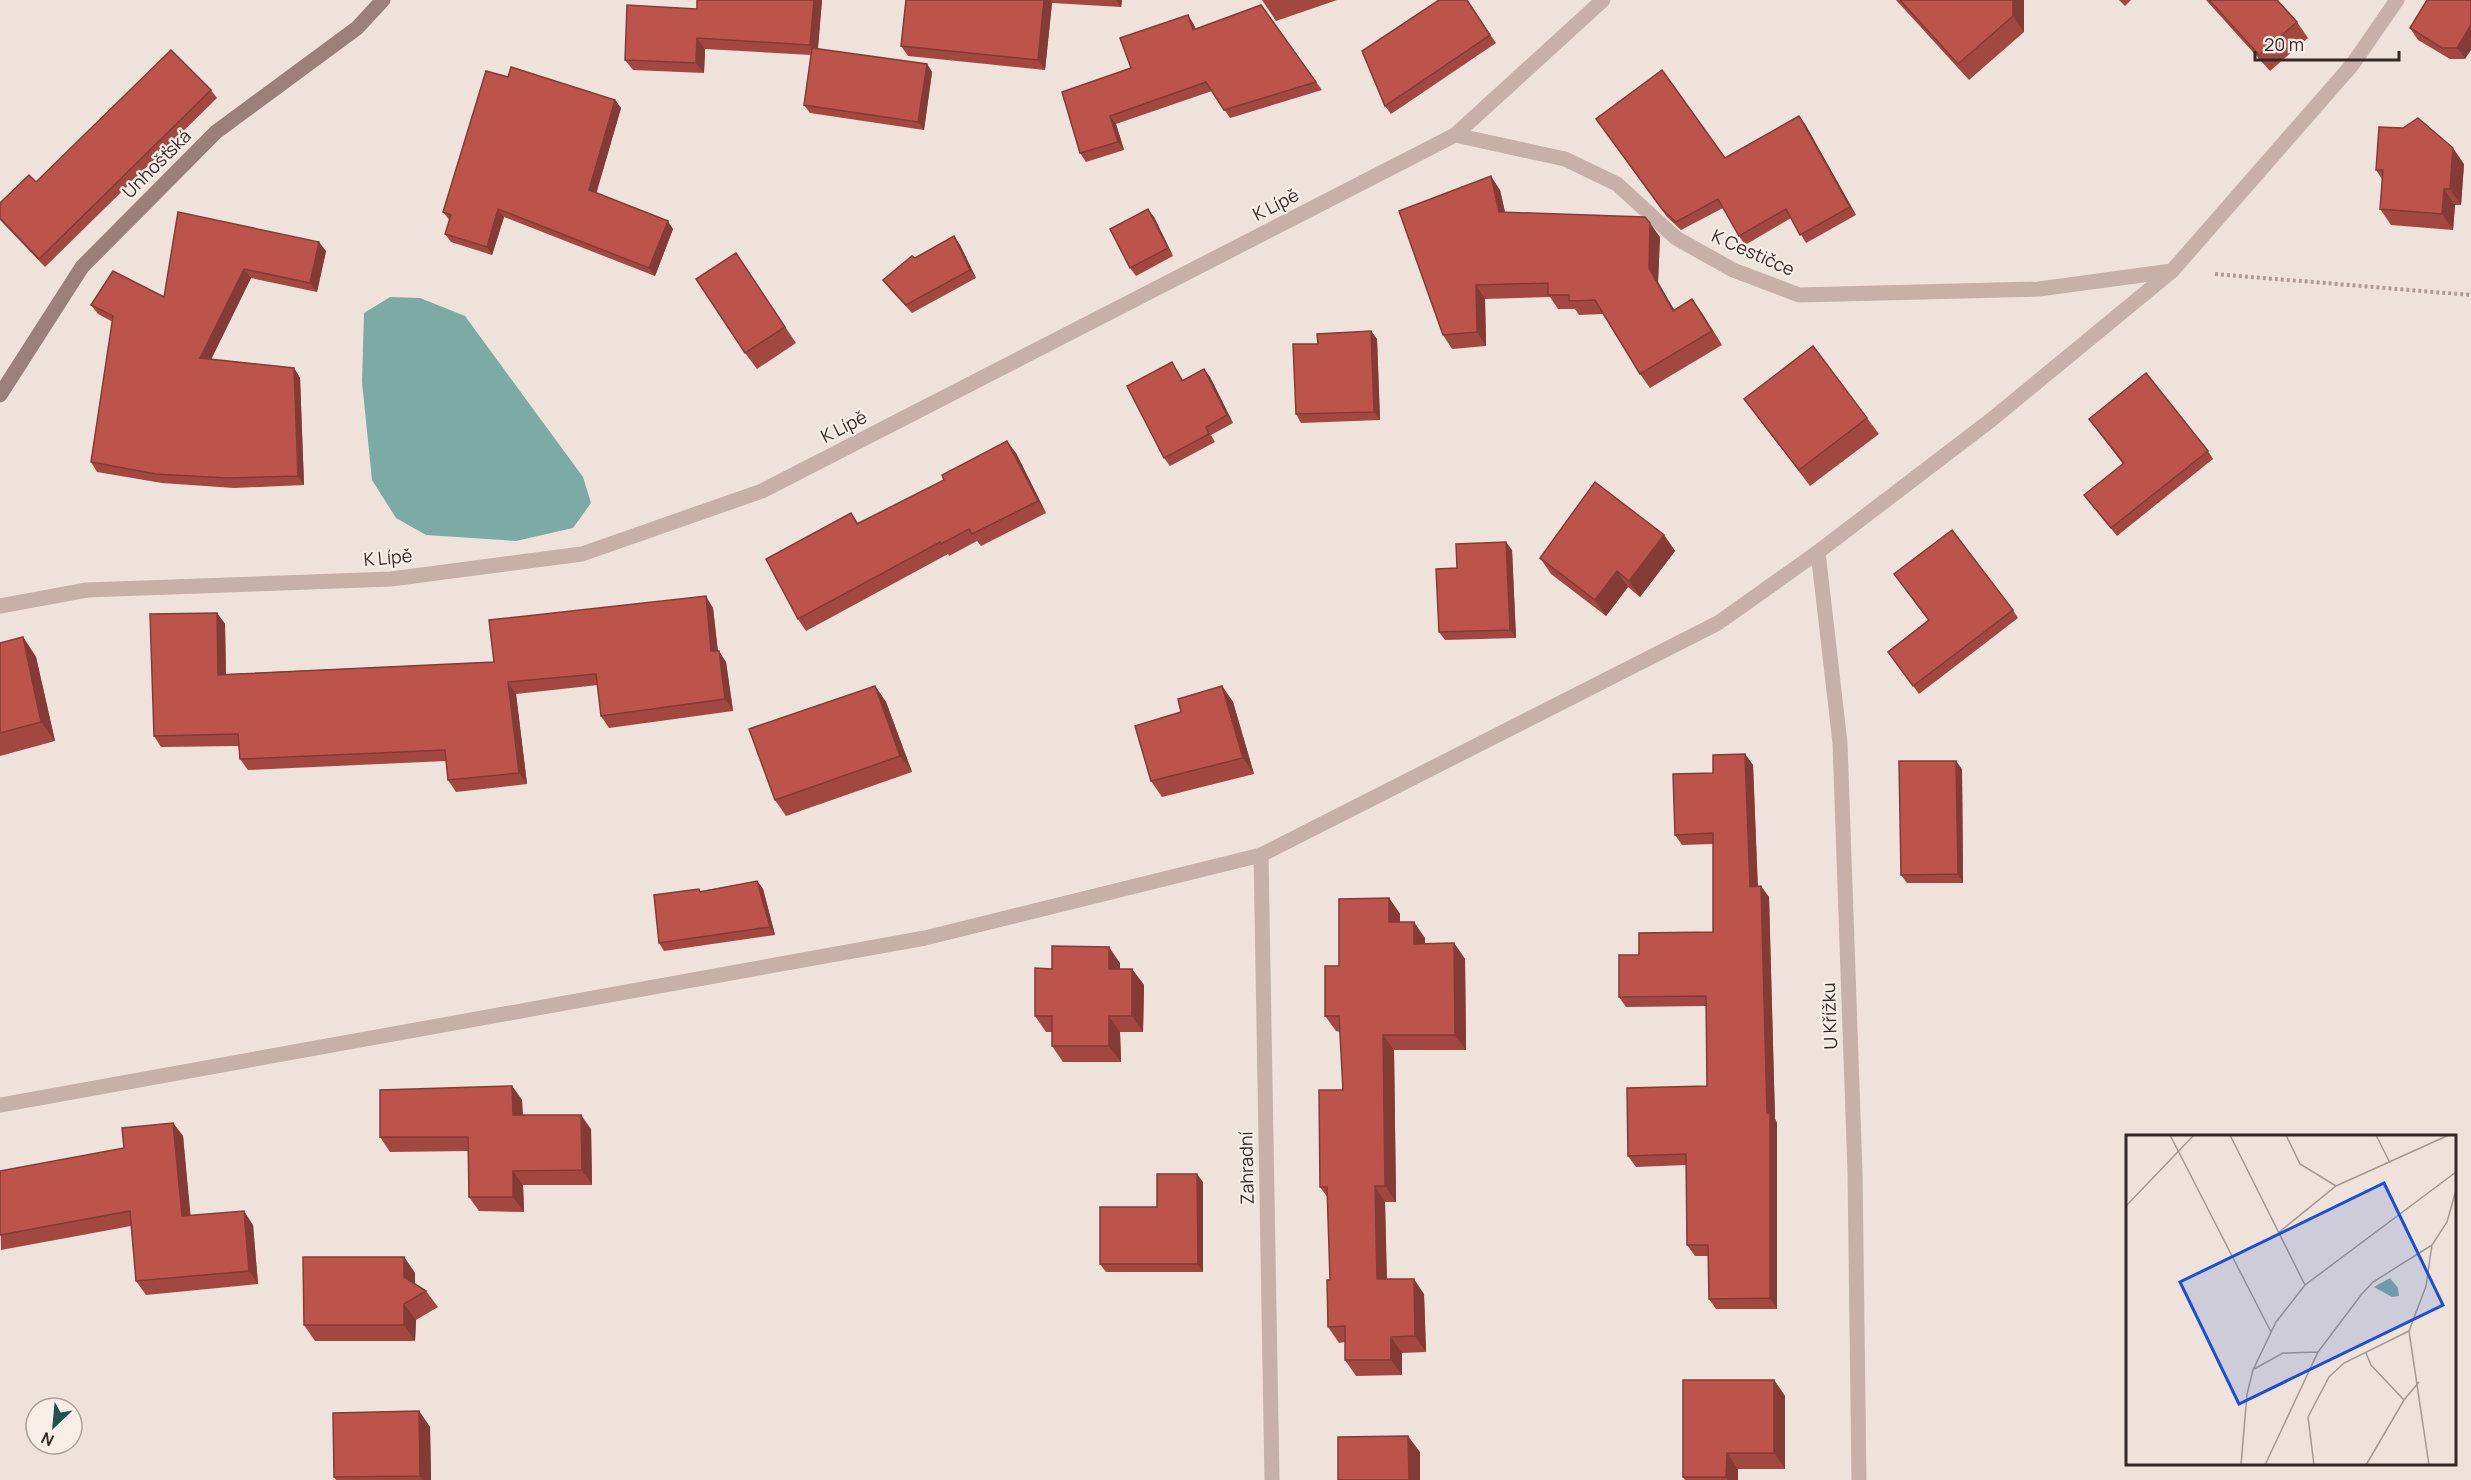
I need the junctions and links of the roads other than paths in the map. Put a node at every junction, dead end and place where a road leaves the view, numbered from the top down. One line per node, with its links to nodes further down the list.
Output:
1 (383, 0): 6 (main road, Unhošťská)
2 (1603, 0): 4 (street, K Lípě)
3 (2397, 0): 5 (street)
4 (1455, 135): 5 (street, K Cestičce); 8 (street, K Lípě)
5 (2172, 271): 7 (street)
6 (0, 395)
7 (1818, 552): 9 (street); 12 (street, U Křížku)
8 (0, 606)
9 (1261, 855): 10 (street); 11 (street, Zahradní)
10 (0, 1105)
11 (1272, 1480)
12 (1859, 1480)

